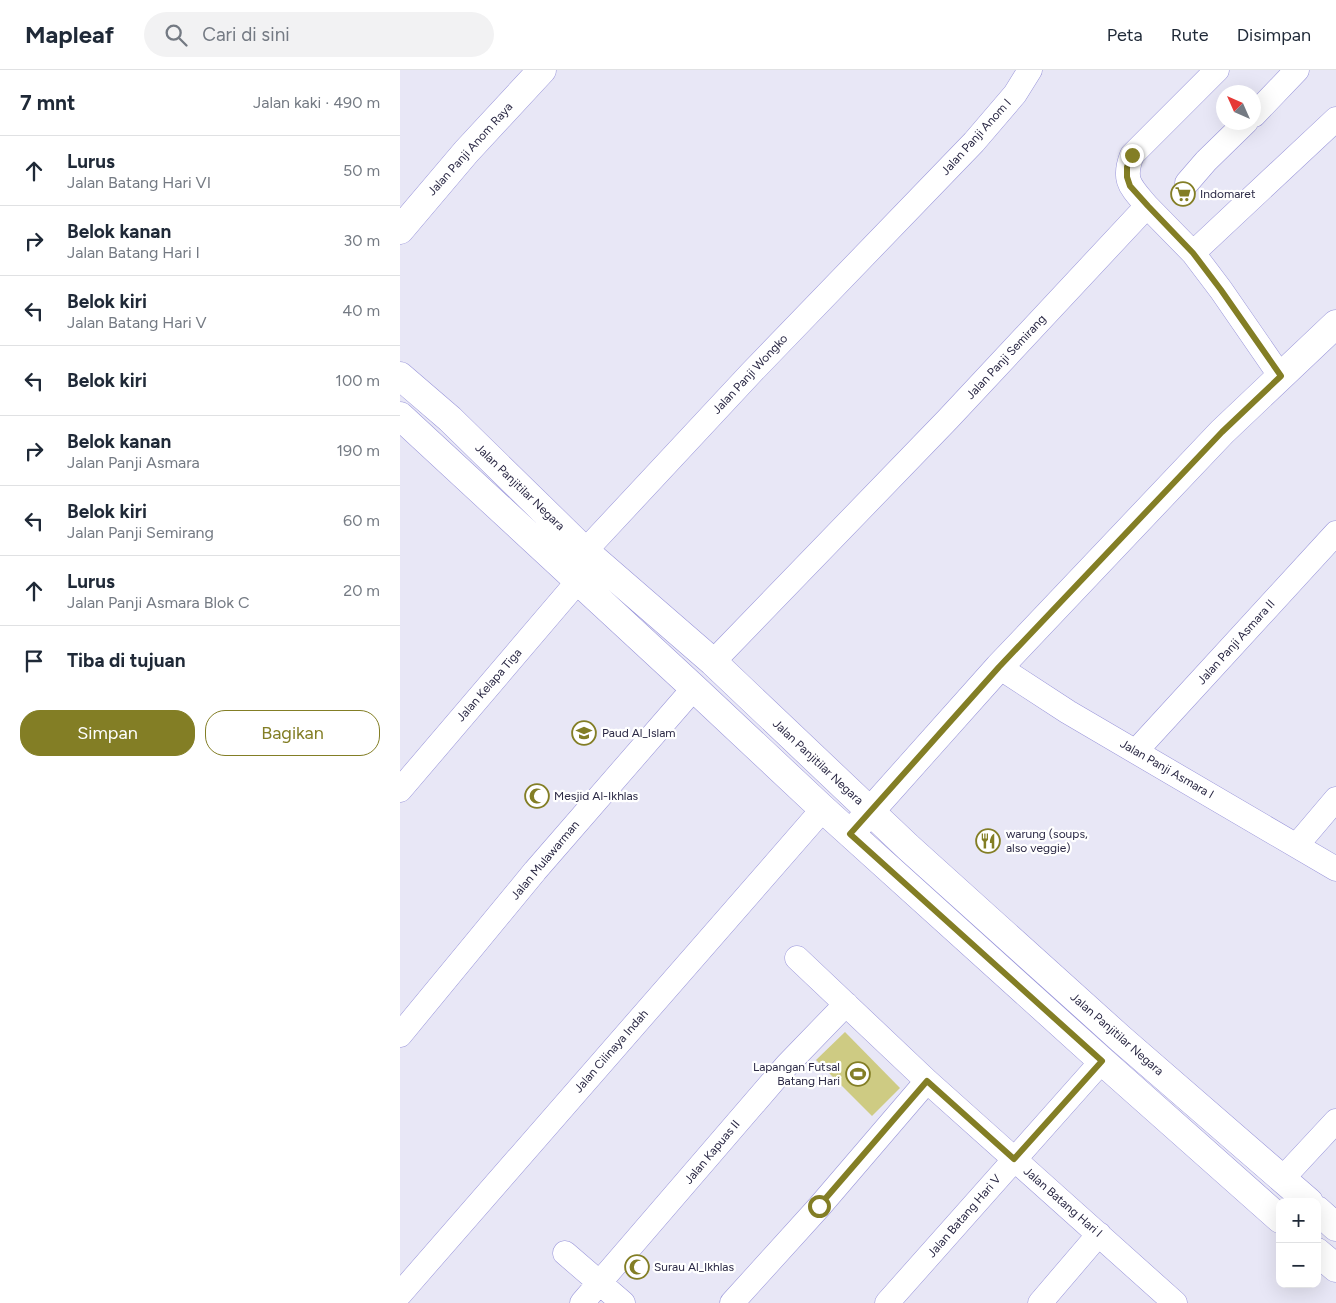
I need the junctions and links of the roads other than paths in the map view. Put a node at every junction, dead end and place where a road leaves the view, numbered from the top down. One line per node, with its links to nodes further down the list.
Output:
1 (542, 70): 11 (main road, Jalan Panji Anom Raya)
2 (1030, 70): 9 (street, Jalan Panji Anom I)
3 (1217, 70): 10 (street)
4 (1297, 70): 5 (street)
5 (1261, 108)
6 (1336, 119): 12 (street)
7 (1238, 130): 8 (street)
8 (1187, 183)
9 (918, 200): 18 (street, Jalan Panji Wongko)
10 (1148, 206): 12 (street); 20 (street, Jalan Panji Semirang)
11 (400, 230)
12 (1193, 253): 15 (street)
13 (1336, 324): 15 (main road)
14 (400, 376): 18 (main road, Jalan Panjitilar Negara)
15 (1281, 376): 21 (main road)
16 (400, 416): 19 (main road)
17 (1336, 532): 23 (street, Jalan Panji Asmara II)
18 (585, 551): 20 (main road, Jalan Panjitilar Negara)
19 (579, 580): 22 (main road); 24 (street, Jalan Kelapa Tiga)
20 (712, 662): 27 (main road, Jalan Panjitilar Negara)
21 (999, 667): 23 (street, Jalan Panji Asmara I); 27 (main road)
22 (694, 688): 26 (main road); 33 (street, Jalan Mulawarman)
23 (1136, 751): 29 (street, Jalan Panji Asmara I)
24 (400, 790)
25 (1336, 799): 29 (street)
26 (823, 809): 28 (main road); 48 (street, Jalan Cilinaya Indah)
27 (870, 811): 28 (main road); 38 (main road, Jalan Panjitilar Negara)
28 (850, 834): 34 (main road)
29 (1297, 845): 30 (street, Jalan Panji Asmara I)
30 (1336, 869)
31 (798, 958): 32 (street, Jalan Batang Hari I)
32 (846, 1004): 35 (street, Jalan Batang Hari I); 47 (street, Jalan Kapuas II)
33 (400, 1036)
34 (1102, 1061): 37 (street, Jalan Batang Hari V); 41 (main road)
35 (927, 1081): 37 (street, Jalan Batang Hari I); 51 (street)
36 (1336, 1121): 38 (street)
37 (1014, 1159): 43 (street, Jalan Batang Hari I); 52 (street, Jalan Batang Hari V)
38 (1283, 1178): 39 (main road, Jalan Panjitilar Negara)
39 (1304, 1198)
40 (1321, 1214): 42 (main road)
41 (1276, 1215)
42 (1336, 1227)
43 (1099, 1234): 53 (street); 54 (street, Jalan Batang Hari I)
44 (565, 1253): 47 (street)
45 (1321, 1255): 46 (main road)
46 (1336, 1268)
47 (599, 1282): 49 (street, Jalan Kapuas II); 50 (street)
48 (400, 1294)
49 (582, 1303)
50 (623, 1303)
51 (732, 1303)
52 (887, 1303)
53 (1040, 1303)
54 (1175, 1303)

